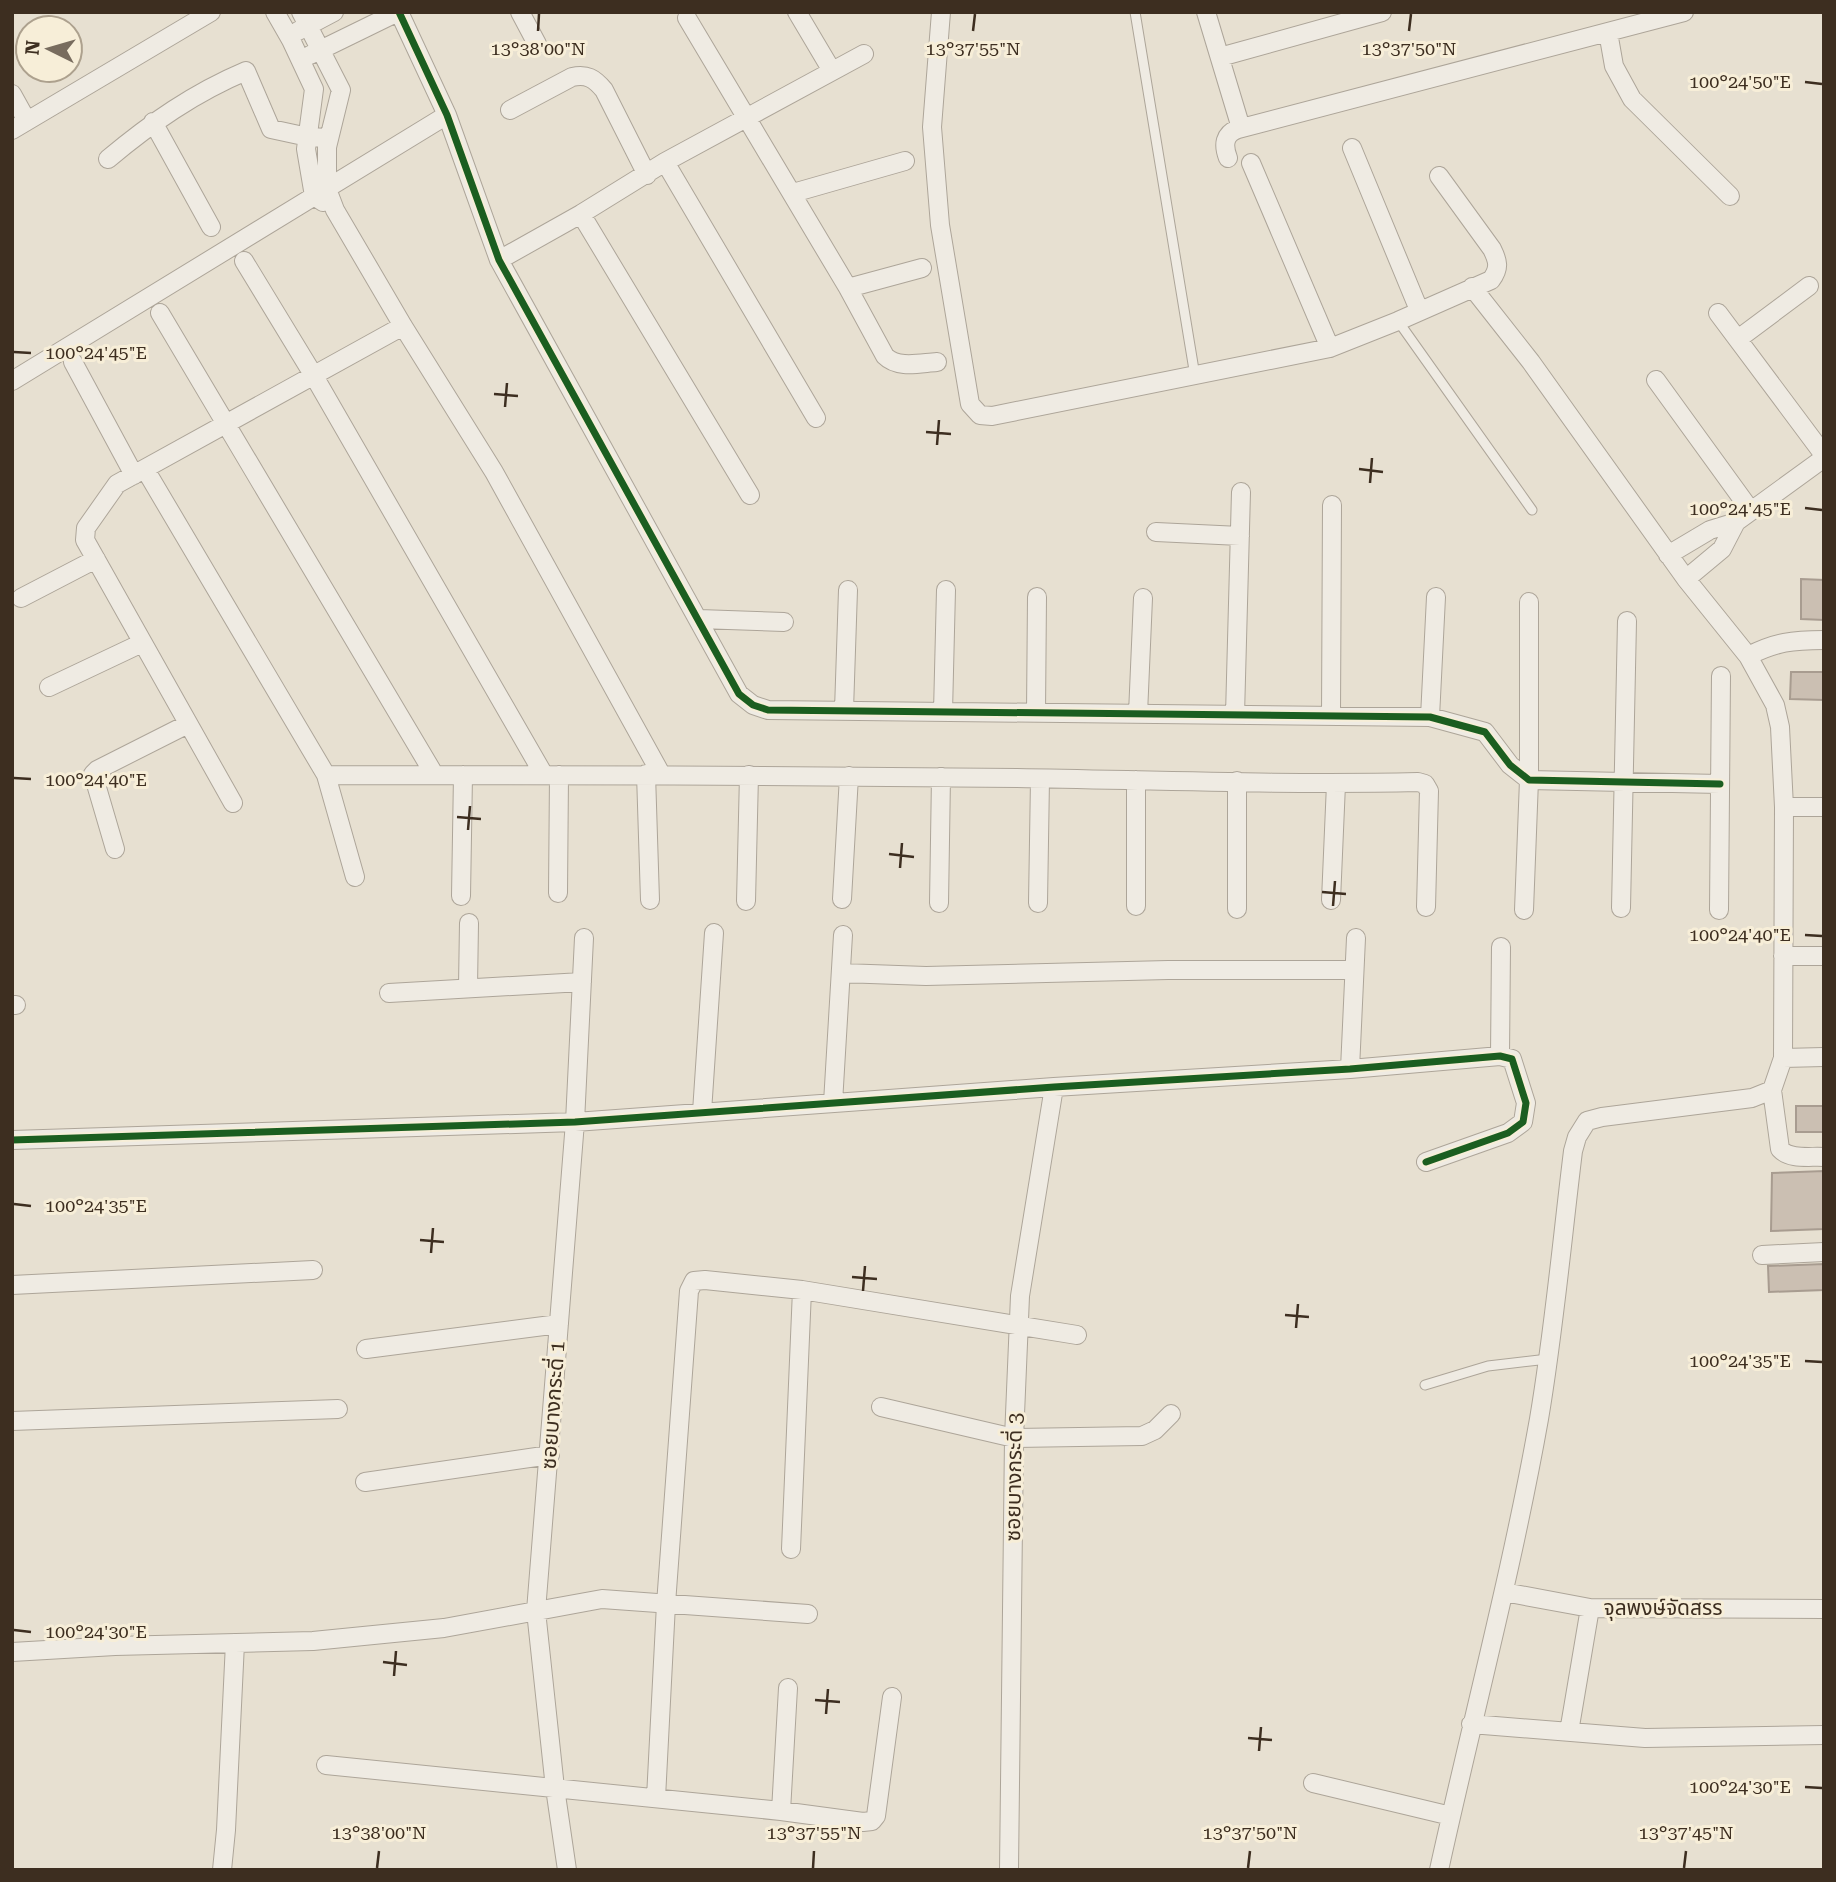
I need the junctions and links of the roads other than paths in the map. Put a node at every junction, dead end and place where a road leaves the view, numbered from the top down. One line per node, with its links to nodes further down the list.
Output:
1 (211, 12): 27 (street)
2 (275, 12): 15 (street)
3 (398, 12): 17 (street); 24 (street)
4 (520, 12): 16 (street)
5 (797, 12): 21 (street)
6 (941, 12): 60 (street)
7 (1135, 12): 60 (lane)
8 (1206, 12): 19 (street)
9 (1382, 12): 19 (street)
10 (1684, 12): 14 (street)
11 (330, 13): 13 (street)
12 (687, 18): 25 (street)
13 (305, 19): 15 (street); 17 (street)
14 (1608, 32): 28 (street); 41 (street)
15 (288, 35): 20 (street)
16 (537, 44)
17 (319, 51): 20 (street); 30 (street)
18 (864, 54): 21 (street)
19 (1220, 57): 28 (street)
20 (301, 59): 29 (street)
21 (832, 71): 25 (street)
22 (12, 94): 27 (street)
23 (510, 110): 37 (street)
24 (447, 115): 39 (street); 44 (street)
25 (747, 119): 35 (street); 40 (street)
26 (153, 122): 29 (street); 33 (street); 43 (street)
27 (20, 125)
28 (1241, 128): 32 (street)
29 (308, 137): 30 (street); 39 (street)
30 (329, 138): 39 (street)
31 (1352, 148): 50 (street)
32 (1228, 158)
33 (108, 159)
34 (905, 161): 40 (street)
35 (665, 162): 37 (street); 63 (street)
36 (1251, 163): 56 (street)
37 (647, 175): 42 (street)
38 (1439, 176): 48 (street)
39 (320, 193): 54 (street); 62 (street)
40 (793, 193): 49 (street)
41 (1730, 196)
42 (581, 214): 44 (street); 68 (street)
43 (211, 227)
44 (499, 260): 85 (street)
45 (244, 261): 59 (street)
46 (922, 268): 49 (street)
47 (1809, 286): 55 (street)
48 (1472, 287): 50 (street); 75 (street)
49 (848, 288): 58 (street)
50 (1419, 310): 53 (street)
51 (160, 313): 64 (street)
52 (1717, 313): 55 (street)
53 (1398, 321): 56 (street); 70 (lane)
54 (403, 326): 59 (street); 101 (street)
55 (1738, 339): 65 (street)
56 (1330, 348): 60 (street)
57 (73, 362): 66 (street)
58 (937, 362)
59 (314, 376): 64 (street); 105 (street)
60 (1195, 376)
61 (1656, 380): 71 (street)
62 (12, 381)
63 (816, 418)
64 (227, 424): 66 (street); 103 (street)
65 (1824, 456): 71 (street)
66 (140, 472): 76 (street); 102 (street)
67 (1241, 492): 74 (street)
68 (750, 495)
69 (1332, 505): 98 (street)
70 (1532, 510)
71 (1751, 511): 72 (street)
72 (1736, 522): 75 (street); 77 (street)
73 (1156, 532): 74 (street)
74 (1240, 536): 97 (street)
75 (1668, 555): 77 (street)
76 (96, 559): 82 (street); 89 (street)
77 (1686, 579): 90 (street)
78 (848, 590): 93 (street)
79 (946, 590): 94 (street)
80 (1037, 597): 95 (street)
81 (1436, 597): 99 (street)
82 (21, 598)
83 (1143, 598): 96 (street)
84 (1529, 602): 111 (street)
85 (699, 619): 87 (street); 93 (street)
86 (1627, 621): 113 (street)
87 (784, 622)
88 (1824, 640): 90 (street)
89 (142, 643): 92 (street); 100 (street)
90 (1748, 656): 117 (street)
91 (1721, 676): 115 (street)
92 (49, 687)
93 (844, 710): 94 (street)
94 (943, 712): 95 (street)
95 (1036, 712): 96 (street)
96 (1138, 714): 97 (street)
97 (1235, 715): 98 (street)
98 (1331, 716): 99 (street)
99 (1430, 718): 111 (street)
100 (188, 724): 116 (street); 119 (street)
101 (654, 774): 105 (street); 106 (street); 124 (street)
102 (326, 775): 103 (street); 120 (street)
103 (434, 775): 104 (street)
104 (463, 775): 105 (street); 122 (street)
105 (552, 775): 121 (street)
106 (748, 775): 107 (street); 126 (street)
107 (849, 776): 108 (street); 123 (street)
108 (941, 778): 109 (street); 127 (street)
109 (1040, 779): 110 (street); 128 (street)
110 (1136, 780): 112 (street); 129 (street)
111 (1529, 780): 113 (street); 133 (street)
112 (1237, 781): 114 (street); 132 (street)
113 (1625, 781): 115 (street); 131 (street)
114 (1336, 784): 125 (street); 130 (street)
115 (1720, 784): 134 (street)
116 (233, 803)
117 (1784, 807): 118 (street); 141 (street)
118 (1824, 807)
119 (115, 849)
120 (355, 877)
121 (558, 893)
122 (461, 897)
123 (842, 899)
124 (650, 900)
125 (1331, 900)
126 (746, 901)
127 (939, 903)
128 (1038, 903)
129 (1136, 906)
130 (1426, 907)
131 (1621, 908)
132 (1237, 909)
133 (1524, 910)
134 (1719, 910)
135 (469, 923): 146 (street)
136 (714, 933): 155 (street)
137 (844, 935): 144 (street)
138 (584, 938): 145 (street, ซอยบางกระดี่ 1)
139 (1356, 938): 143 (street)
140 (1501, 947): 148 (street)
141 (1783, 956): 142 (street); 150 (street)
142 (1824, 956)
143 (1354, 970): 144 (street); 151 (street)
144 (842, 973): 154 (street)
145 (582, 982): 146 (street); 156 (street, ซอยบางกระดี่ 1)
146 (468, 987): 147 (street)
147 (389, 993)
148 (1500, 1056): 151 (street); 159 (street)
149 (1824, 1057): 150 (street)
150 (1783, 1058): 153 (street)
151 (1350, 1069): 152 (street)
152 (1054, 1087): 154 (street); 166 (street, ซอยบางกระดี่ 3)
153 (1772, 1090): 158 (street); 169 (street)
154 (834, 1103): 155 (street)
155 (702, 1112): 156 (street)
156 (575, 1122): 157 (street); 165 (street, ซอยบางกระดี่ 1)
157 (12, 1140)
158 (1824, 1157)
159 (1426, 1162)
160 (1824, 1252): 161 (street)
161 (1762, 1255)
162 (313, 1270): 163 (street)
163 (12, 1285)
164 (802, 1290): 166 (street); 178 (street); 180 (street)
165 (559, 1324): 168 (street); 176 (street, ซอยบางกระดี่ 1)
166 (1018, 1324): 167 (street); 175 (street, ซอยบางกระดี่ 3)
167 (1077, 1335)
168 (366, 1349)
169 (1548, 1359): 170 (lane); 179 (street)
170 (1425, 1385)
171 (881, 1407): 175 (street)
172 (338, 1409): 174 (street)
173 (1171, 1414): 175 (street)
174 (12, 1421)
175 (1014, 1438): 200 (street, ซอยบางกระดี่ 3)
176 (550, 1455): 177 (street); 183 (street, ซอยบางกระดี่ 1)
177 (365, 1482)
178 (791, 1549)
179 (1504, 1592): 181 (street, จุลพงษ์จัดสรร); 189 (street)
180 (666, 1604): 183 (street); 184 (street); 195 (street)
181 (1590, 1608): 182 (street, จุลพงษ์จัดสรร); 190 (street)
182 (1824, 1609)
183 (536, 1611): 185 (street); 194 (street, ซอยบางกระดี่ 1)
184 (808, 1614)
185 (235, 1643): 186 (street); 198 (street)
186 (12, 1652)
187 (788, 1688): 196 (street)
188 (892, 1697): 196 (street)
189 (1471, 1724): 190 (street); 197 (street)
190 (1569, 1732): 191 (street)
191 (1824, 1735)
192 (326, 1765): 194 (street)
193 (1313, 1783): 197 (street)
194 (555, 1788): 195 (street); 199 (street, ซอยบางกระดี่ 1)
195 (656, 1798): 196 (street)
196 (780, 1811)
197 (1451, 1815): 201 (street)
198 (222, 1870)
199 (567, 1870)
200 (1009, 1870)
201 (1439, 1870)

